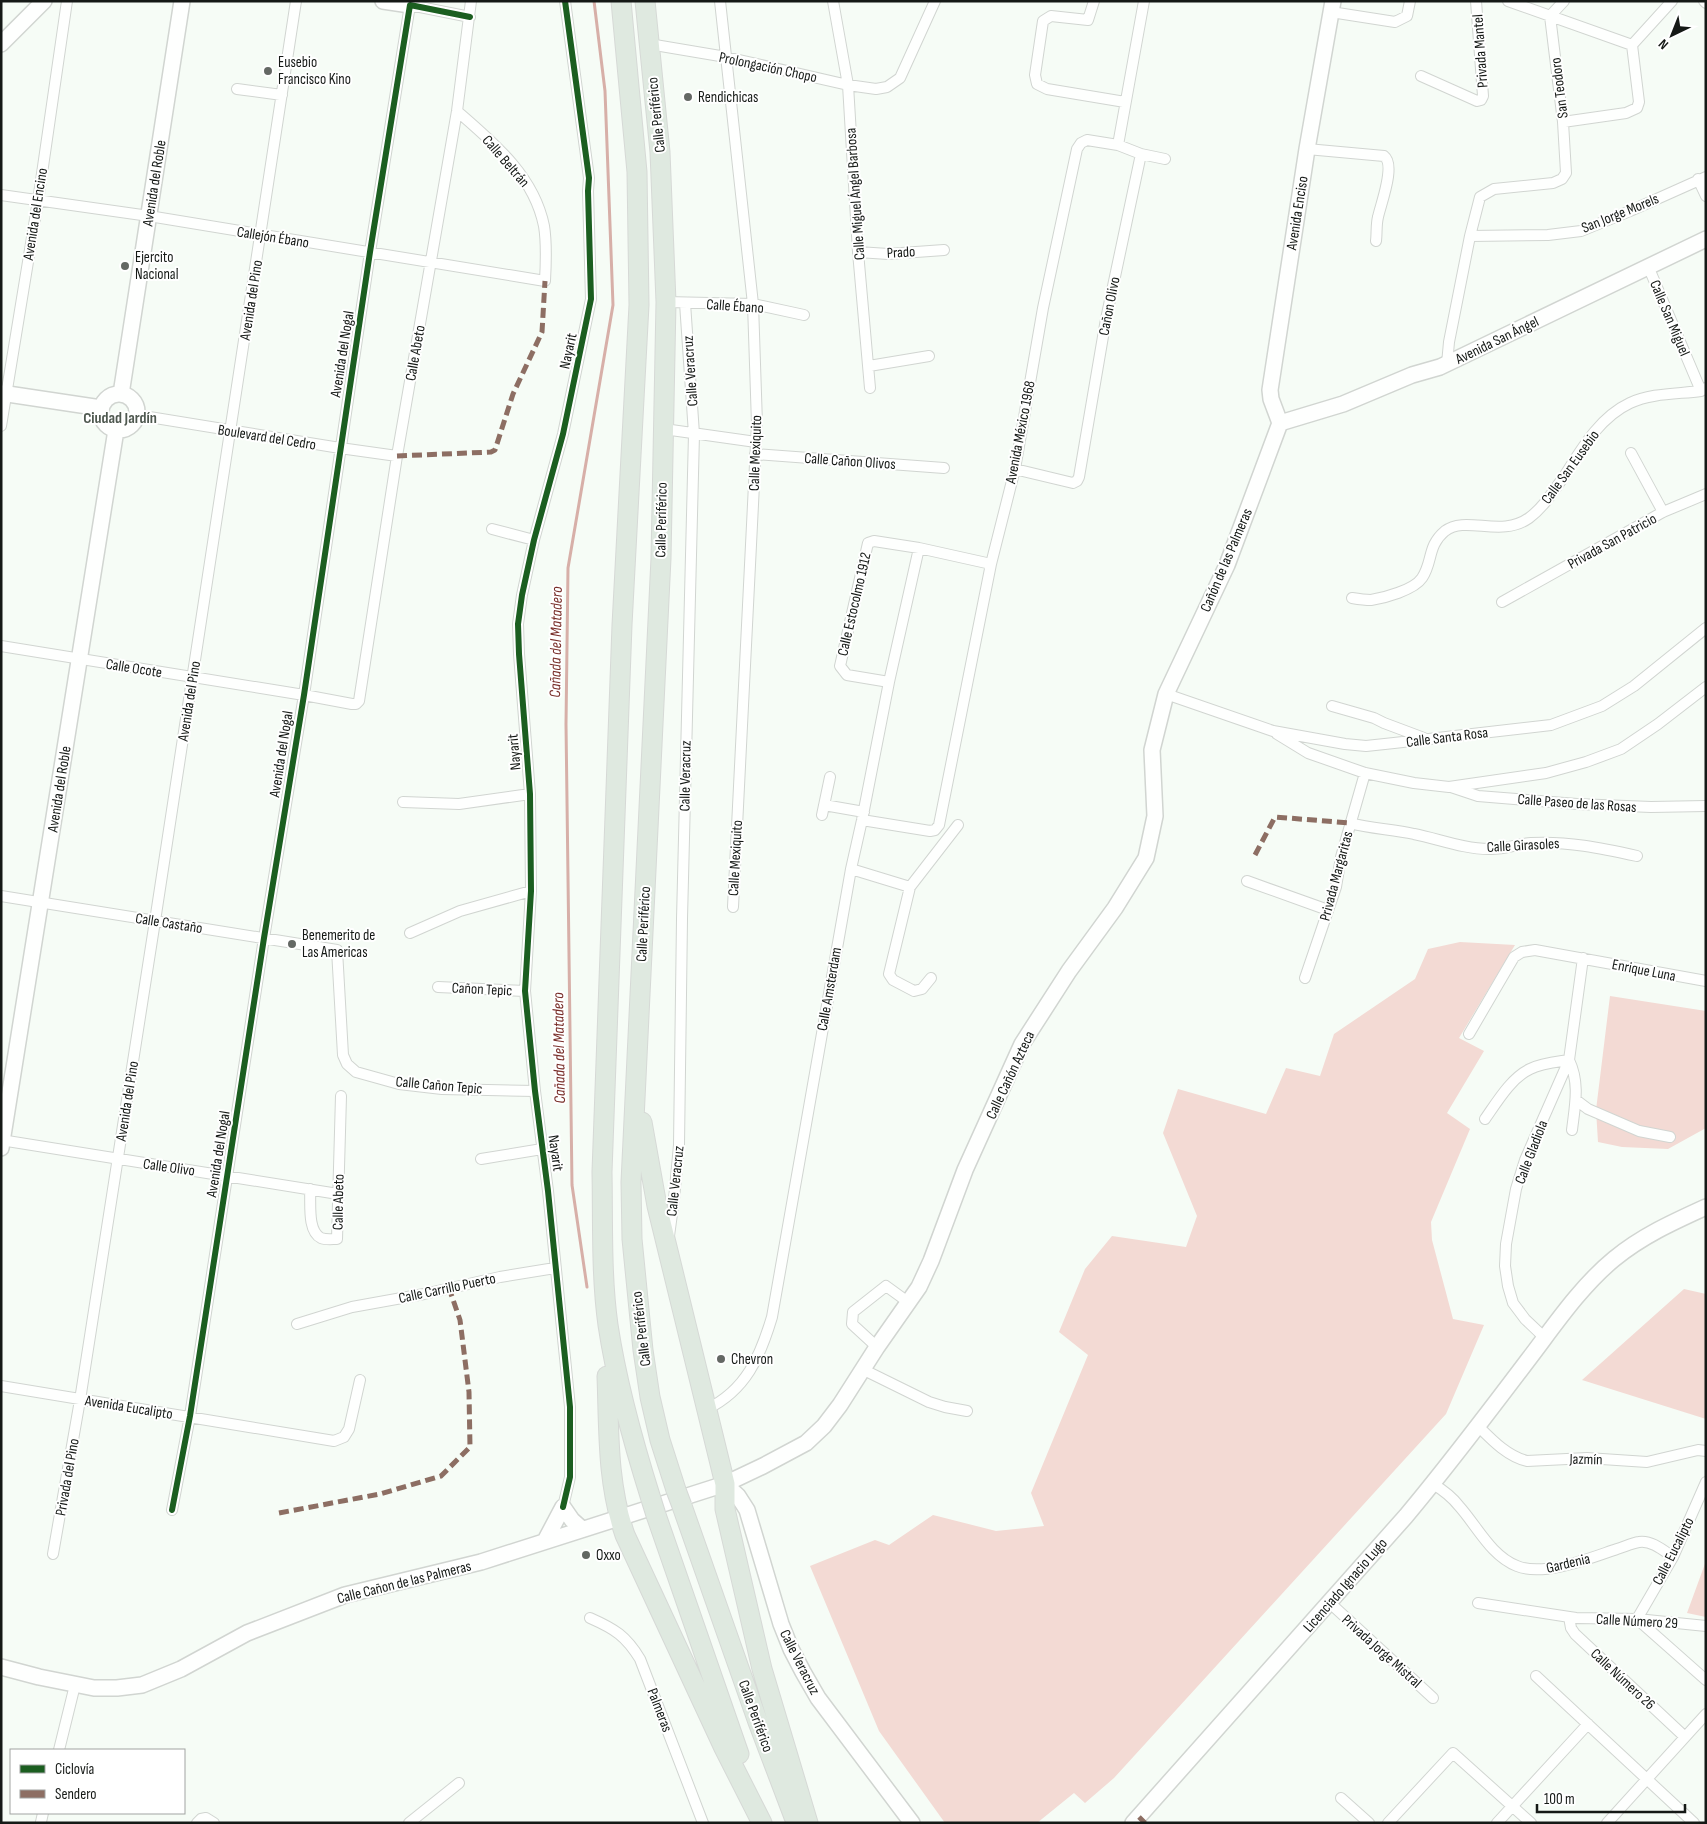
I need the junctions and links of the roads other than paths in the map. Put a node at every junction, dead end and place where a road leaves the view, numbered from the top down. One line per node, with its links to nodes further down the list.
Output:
1 (44, 1): 24 (main road)
2 (67, 1): 42 (street, Avenida del Encino)
3 (182, 1): 43 (main road, Avenida del Roble)
4 (296, 1): 31 (street, Avenida del Pino)
5 (383, 1): 20 (main road)
6 (471, 1): 23 (street, Calle Abeto)
7 (565, 1): 82 (street, Nayarit)
8 (621, 1): 147 (highway, Calle Periférico)
9 (645, 1): 25 (highway, Calle Periférico)
10 (720, 1): 27 (street, Calle Mexiquito)
11 (833, 1): 29 (street, Calle Miguel Ángel Barbosa)
12 (935, 1): 29 (street, Prolongación Chopo)
13 (1094, 1): 32 (street)
14 (1144, 1): 32 (street)
15 (1410, 1): 21 (street)
16 (1476, 1): 28 (street, Privada Mantel)
17 (1508, 1): 22 (street)
18 (1564, 1): 22 (street)
19 (1672, 1): 26 (street)
20 (410, 3): 23 (street); 49 (street, Avenida del Nogal)
21 (1332, 7): 36 (main road, Avenida Enciso)
22 (1550, 16): 26 (street); 34 (street, San Teodoro)
23 (470, 17): 33 (street, Calle Abeto)
24 (1, 44)
25 (649, 44): 27 (street, Prolongación Chopo); 54 (highway, Calle Periférico)
26 (1632, 45): 34 (street)
27 (726, 57): 29 (street, Prolongación Chopo); 55 (street, Calle Mexiquito)
28 (1421, 76)
29 (848, 85): 50 (street, Calle Miguel Ángel Barbosa)
30 (237, 89): 31 (street)
31 (282, 95): 44 (street, Avenida del Pino)
32 (1125, 102): 35 (street)
33 (457, 111): 51 (street, Calle Abeto); 53 (street, Calle Beltrán)
34 (1563, 122): 45 (street, San Teodoro)
35 (1118, 146): 37 (street); 78 (street, Avenida México 1968)
36 (1307, 149): 47 (street); 66 (main road, Avenida Enciso)
37 (1141, 154): 38 (street); 78 (street, Cañon Olivo)
38 (1165, 159)
39 (1702, 178): 41 (street); 45 (street, San Jorge Morels)
40 (1, 195): 42 (street, Callejón Ébano)
41 (1706, 196)
42 (38, 201): 43 (street, Callejón Ébano); 62 (street, Avenida del Encino)
43 (149, 216): 44 (street, Callejón Ébano); 63 (main road, Avenida del Roble)
44 (261, 235): 49 (street, Callejón Ébano); 70 (street, Avenida del Pino)
45 (1470, 236): 58 (street)
46 (1706, 239): 52 (main road, Avenida San Ángel)
47 (1376, 241)
48 (944, 250): 50 (street, Prado)
49 (370, 252): 51 (street, Callejón Ébano); 73 (street, Avenida del Nogal)
50 (858, 252): 59 (street, Calle Miguel Ángel Barbosa)
51 (431, 262): 53 (street, Callejón Ébano); 76 (street, Calle Abeto)
52 (1648, 266): 58 (main road, Avenida San Ángel); 61 (street, Calle San Miguel)
53 (545, 281)
54 (676, 302): 55 (street, Calle Ébano); 68 (highway, Calle Periférico); 71 (street, Calle Veracruz)
55 (753, 304): 56 (street, Calle Ébano); 72 (street, Calle Mexiquito)
56 (804, 315)
57 (929, 356): 59 (street)
58 (1447, 364): 66 (main road, Avenida San Ángel)
59 (869, 366): 60 (street, Calle Miguel Ángel Barbosa)
60 (870, 388)
61 (1703, 390): 85 (street, Calle San Eusebio)
62 (4, 393): 64 (main road); 67 (street, Avenida del Encino)
63 (122, 394): 64 (main road); 65 (main road)
64 (101, 408): 69 (main road)
65 (137, 415): 69 (main road); 70 (street, Boulevard del Cedro)
66 (1280, 423): 93 (main road, Cañón de las Palmeras)
67 (1, 426)
68 (664, 429): 71 (street); 129 (highway, Calle Periférico)
69 (116, 430): 89 (main road, Avenida del Roble)
70 (231, 431): 73 (street, Boulevard del Cedro); 90 (street, Avenida del Pino)
71 (694, 434): 72 (street); 144 (street, Calle Veracruz)
72 (756, 442): 75 (street, Calle Mexiquito)
73 (340, 448): 76 (street, Boulevard del Cedro); 94 (street, Avenida del Nogal)
74 (1631, 453): 80 (street, Privada San Patricio)
75 (755, 454): 77 (street, Calle Cañon Olivos); 115 (street, Calle Mexiquito)
76 (398, 456): 95 (street, Calle Abeto)
77 (944, 468)
78 (1015, 469): 84 (street, Avenida México 1968)
79 (1706, 494): 80 (street)
80 (1663, 512): 86 (street, Privada San Patricio)
81 (492, 529): 82 (street)
82 (534, 540): 102 (street, Nayarit)
83 (918, 548): 84 (street, Calle Estocolmo 1912); 91 (street, Calle Amsterdam); 91 (street, Calle Estocolmo 1912)
84 (991, 564): 105 (street, Avenida México 1968)
85 (1352, 598)
86 (1502, 602)
87 (1706, 628): 98 (street, Calle Santa Rosa)
88 (1, 646): 89 (street, Calle Ocote)
89 (80, 660): 90 (street, Calle Ocote); 114 (main road, Avenida del Roble)
90 (193, 677): 94 (street, Calle Ocote); 117 (street, Avenida del Pino)
91 (889, 682): 105 (street, Calle Amsterdam)
92 (1706, 687): 101 (street)
93 (1166, 694): 97 (street, Calle Santa Rosa); 146 (main road, Calle Cañón Azteca)
94 (304, 695): 95 (street, Calle Ocote); 119 (street, Avenida del Nogal)
95 (356, 704)
96 (1332, 706): 98 (street)
97 (1273, 731): 98 (street, Calle Santa Rosa); 99 (street)
98 (1425, 738)
99 (1365, 773): 101 (street); 106 (street, Privada Margaritas)
100 (830, 776): 105 (street)
101 (1449, 787): 104 (street, Calle Paseo de las Rosas)
102 (530, 794): 103 (street); 112 (street, Nayarit)
103 (403, 802)
104 (1706, 806)
105 (863, 816): 109 (street, Calle Amsterdam)
106 (1350, 823): 108 (street, Calle Girasoles); 116 (street, Privada Margaritas)
107 (958, 825): 111 (street)
108 (1637, 856)
109 (851, 869): 111 (street); 155 (street, Calle Amsterdam)
110 (1247, 880): 116 (street)
111 (910, 887): 121 (street)
112 (531, 891): 118 (street); 125 (street, Nayarit)
113 (1, 896): 114 (street, Calle Castaño)
114 (40, 903): 117 (street, Calle Castaño); 136 (main road, Avenida del Roble)
115 (733, 907)
116 (1328, 910): 122 (street, Privada Margaritas)
117 (155, 921): 119 (street, Calle Castaño); 139 (street, Avenida del Pino)
118 (410, 933)
119 (264, 938): 128 (street, Calle Castaño); 140 (street, Avenida del Nogal)
120 (1583, 958): 123 (street, Enrique Luna); 126 (street, Enrique Luna); 127 (street, Calle Gladiola)
121 (931, 978)
122 (1305, 978)
123 (1706, 981)
124 (438, 987): 125 (street, Cañon Tepic)
125 (525, 992): 130 (street, Nayarit)
126 (1469, 1034)
127 (1569, 1060): 132 (street); 133 (street); 149 (street, Calle Gladiola)
128 (347, 1064): 130 (street, Calle Cañon Tepic)
129 (636, 1078): 144 (highway); 193 (highway, Calle Periférico)
130 (535, 1091): 137 (street, Nayarit)
131 (341, 1096): 142 (street, Calle Abeto)
132 (1576, 1100): 134 (street); 135 (street)
133 (1485, 1120)
134 (1572, 1130)
135 (1670, 1136)
136 (2, 1143): 139 (street, Calle Olivo)
137 (542, 1149): 138 (street); 145 (street, Nayarit)
138 (481, 1158)
139 (118, 1160): 140 (street, Calle Olivo); 154 (street, Avenida del Pino)
140 (227, 1175): 141 (street, Calle Olivo); 157 (street, Avenida del Nogal)
141 (310, 1189): 142 (street, Calle Olivo); 142 (street, Calle Abeto)
142 (338, 1194)
143 (1706, 1207): 149 (main road, Licenciado Ignacio Lugo)
144 (667, 1249): 155 (highway)
145 (555, 1268): 148 (street, Calle Carrillo Puerto); 164 (street, Nayarit)
146 (908, 1302): 150 (main road, Calle Cañón Azteca); 150 (street)
147 (608, 1323): 166 (highway); 192 (highway, Calle Periférico)
148 (297, 1324)
149 (1545, 1338): 158 (main road, Licenciado Ignacio Lugo)
150 (877, 1347): 151 (main road, Calle Cañón Azteca)
151 (862, 1369): 156 (street); 159 (main road, Calle Cañón Azteca)
152 (360, 1380): 157 (street, Avenida Eucalipto)
153 (1, 1386): 154 (street, Avenida Eucalipto)
154 (80, 1400): 157 (street, Avenida Eucalipto); 169 (street, Privada del Pino)
155 (707, 1409): 162 (highway)
156 (967, 1411)
157 (190, 1416): 165 (street, Avenida del Nogal)
158 (1478, 1426): 160 (street, Jazmín); 163 (main road, Licenciado Ignacio Lugo)
159 (806, 1443): 162 (main road, Calle Cañon de las Palmeras)
160 (1706, 1451)
161 (1706, 1482): 170 (street, Calle Eucalipto)
162 (725, 1484): 166 (main road, Calle Cañon de las Palmeras); 194 (highway); 195 (main road, Calle Veracruz)
163 (1433, 1484): 170 (street, Gardenia); 172 (main road, Licenciado Ignacio Lugo)
164 (563, 1507): 167 (main road); 168 (main road)
165 (172, 1510)
166 (619, 1519): 167 (main road, Calle Cañon de las Palmeras); 192 (highway)
167 (582, 1529): 168 (main road, Calle Cañon de las Palmeras)
168 (545, 1541): 180 (main road, Calle Cañon de las Palmeras)
169 (53, 1554)
170 (1674, 1556): 175 (street, Calle Eucalipto)
171 (1478, 1603): 173 (street, Calle Número 29)
172 (1330, 1604): 181 (street, Privada Jorge Mistral); 196 (main road, Licenciado Ignacio Lugo)
173 (1569, 1617): 175 (street, Calle Número 29); 184 (street, Calle Número 26)
174 (590, 1618): 191 (street, Palmeras)
175 (1636, 1619): 176 (street, Calle Número 29); 179 (street)
176 (1706, 1626)
177 (2, 1668): 180 (main road, Calle Cañon de las Palmeras)
178 (1536, 1676): 183 (street)
179 (1706, 1680)
180 (74, 1689): 185 (street)
181 (1433, 1698)
182 (1706, 1714): 184 (street)
183 (1588, 1724): 186 (street); 189 (street)
184 (1685, 1737): 186 (street)
185 (59, 1749)
186 (1647, 1779): 201 (street); 202 (street)
187 (459, 1783): 190 (street)
188 (1341, 1798): 197 (street)
189 (1513, 1806): 198 (street); 199 (street); 200 (street)
190 (409, 1823)
191 (703, 1823)
192 (763, 1823)
193 (796, 1823)
194 (808, 1823)
195 (912, 1823)
196 (1133, 1823)
197 (1369, 1823)
198 (1388, 1823)
199 (1497, 1823)
200 (1531, 1823)
201 (1607, 1823)
202 (1694, 1823)

